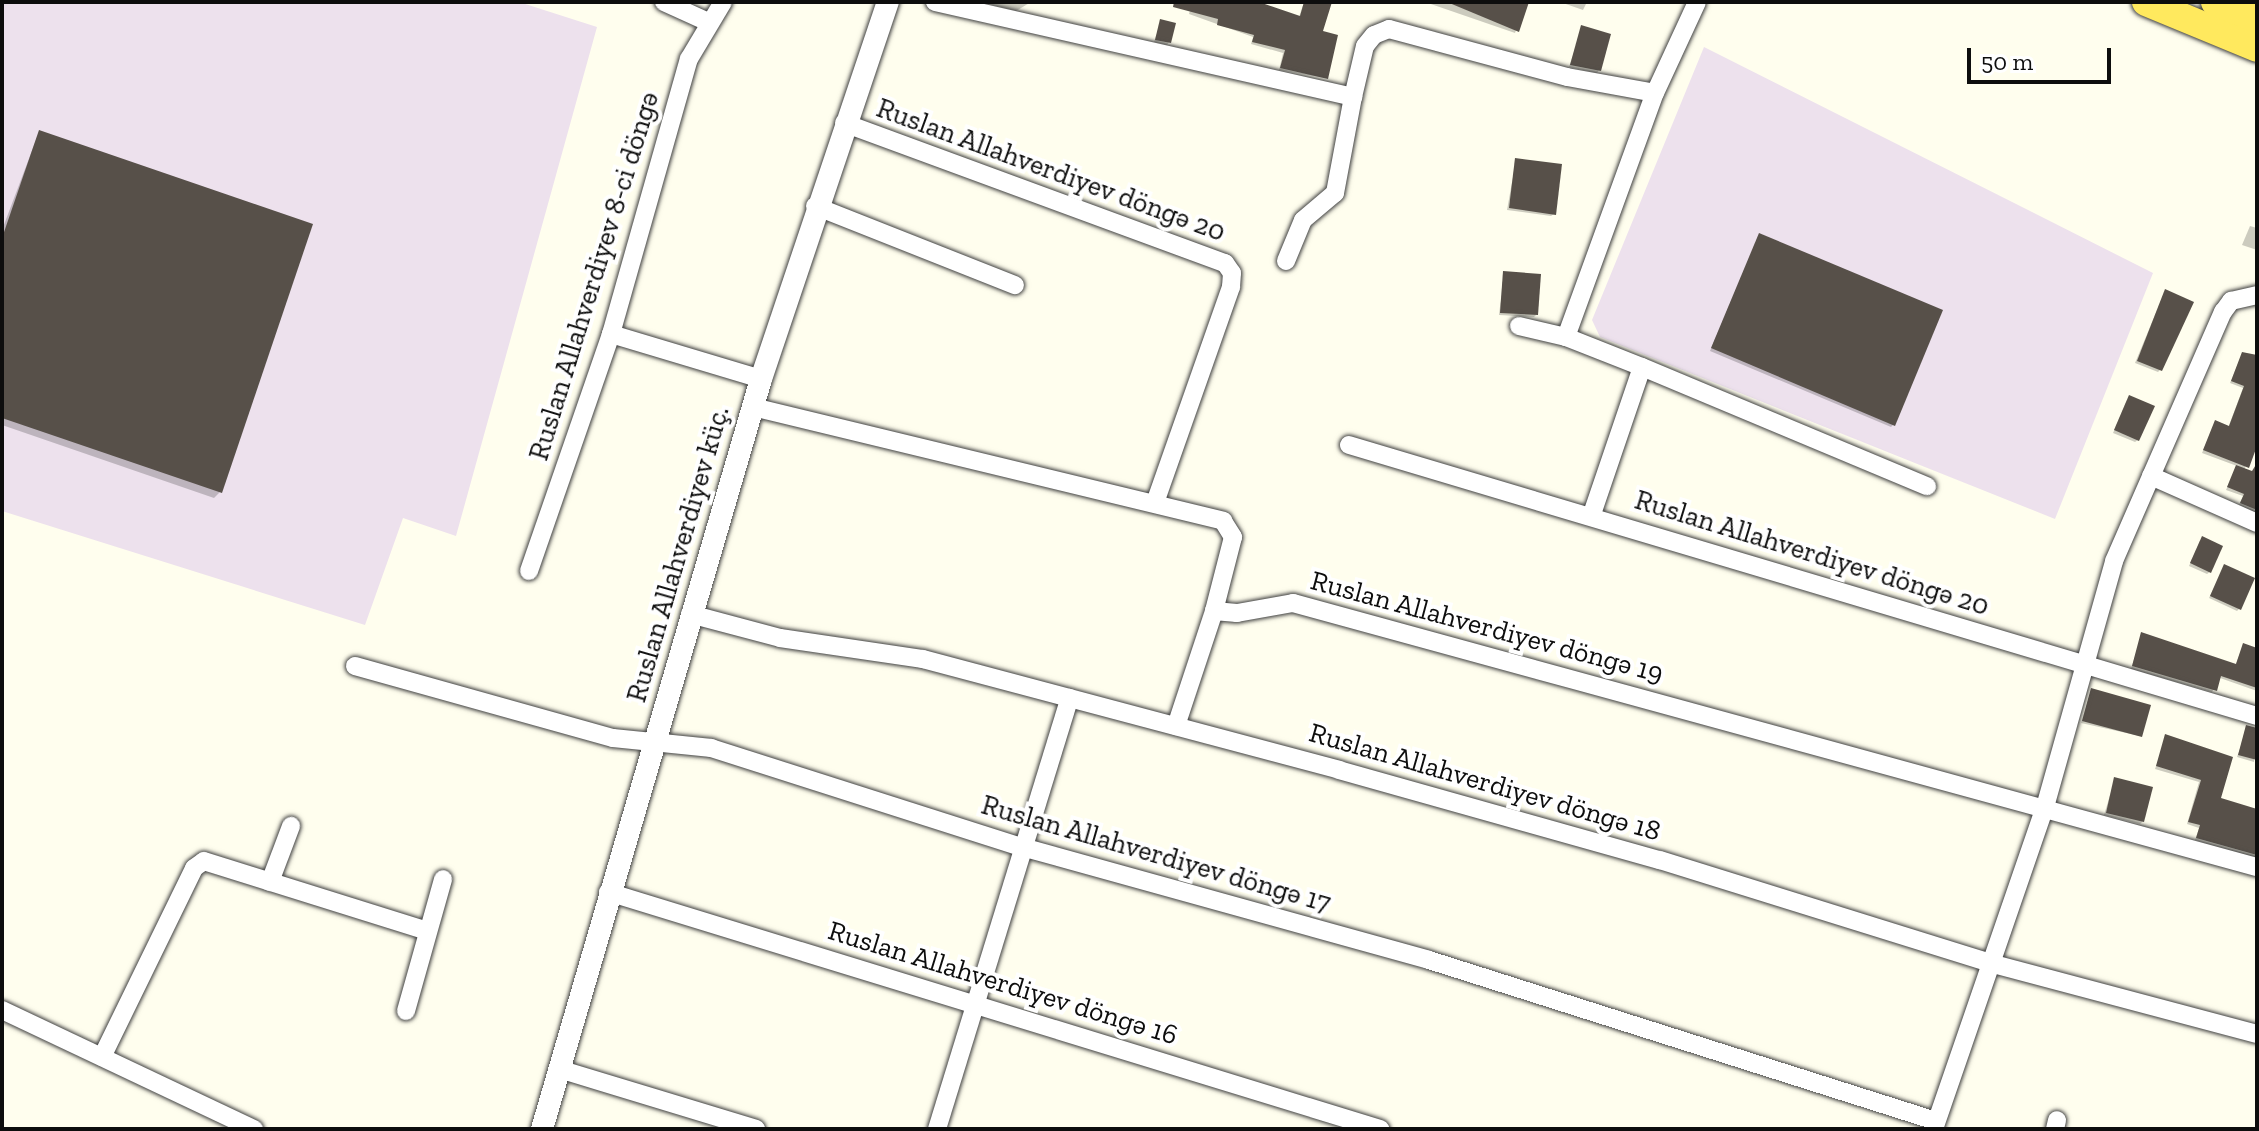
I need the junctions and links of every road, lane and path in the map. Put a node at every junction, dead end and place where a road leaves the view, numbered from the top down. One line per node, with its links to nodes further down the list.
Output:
1 (664, 2): 9 (street)
2 (723, 2): 9 (street, Ruslan Allahverdiyev 8-ci döngə)
3 (888, 2): 13 (street, Ruslan Allahverdiyev küç.)
4 (935, 2): 12 (street)
5 (1697, 2): 11 (street)
6 (2146, 2): 10 (main road)
7 (2215, 2): 8 (main road)
8 (2257, 19)
9 (708, 22): 19 (street, Ruslan Allahverdiyev 8-ci döngə)
10 (2257, 48)
11 (1655, 93): 12 (street); 20 (street)
12 (1353, 97): 15 (street)
13 (844, 123): 14 (street, Ruslan Allahverdiyev küç.); 27 (street, Ruslan Allahverdiyev döngə 20)
14 (815, 206): 16 (street); 22 (street, Ruslan Allahverdiyev küç.)
15 (1286, 261)
16 (1015, 285)
17 (2257, 295): 25 (street)
18 (1519, 326): 20 (street)
19 (611, 334): 22 (street); 30 (street, Ruslan Allahverdiyev 8-ci döngə)
20 (1566, 337): 21 (street)
21 (1642, 367): 26 (street); 28 (street)
22 (761, 379): 23 (street, Ruslan Allahverdiyev küç.)
23 (753, 407): 27 (street); 32 (street, Ruslan Allahverdiyev küç.)
24 (1349, 445): 28 (street, Ruslan Allahverdiyev döngə 20)
25 (2151, 476): 29 (street); 34 (street)
26 (1927, 486)
27 (1155, 503): 31 (street)
28 (1592, 514): 34 (street, Ruslan Allahverdiyev döngə 20)
29 (2257, 523)
30 (529, 571)
31 (1214, 611): 37 (street); 39 (street, Ruslan Allahverdiyev döngə 19)
32 (690, 614): 35 (street, Ruslan Allahverdiyev döngə 18); 38 (street, Ruslan Allahverdiyev küç.)
33 (355, 666): 38 (street, Ruslan Allahverdiyev döngə 17)
34 (2082, 668): 36 (street, Ruslan Allahverdiyev döngə 20); 39 (street)
35 (1070, 698): 37 (street, Ruslan Allahverdiyev döngə 18); 41 (street)
36 (2257, 716)
37 (1176, 726): 47 (street, Ruslan Allahverdiyev döngə 18)
38 (655, 740): 41 (street, Ruslan Allahverdiyev döngə 17); 45 (street, Ruslan Allahverdiyev küç.)
39 (2045, 807): 42 (street, Ruslan Allahverdiyev döngə 19); 47 (street)
40 (291, 826): 44 (street)
41 (1022, 847): 48 (street); 54 (street, Ruslan Allahverdiyev döngə 17)
42 (2257, 867)
43 (443, 879): 46 (street)
44 (270, 882): 46 (street); 52 (street)
45 (608, 892): 48 (street, Ruslan Allahverdiyev döngə 16); 53 (street, Ruslan Allahverdiyev küç.)
46 (427, 931): 50 (street)
47 (1990, 963): 51 (street, Ruslan Allahverdiyev döngə 18); 54 (street)
48 (976, 1003): 58 (street); 59 (street, Ruslan Allahverdiyev döngə 16)
49 (2, 1010): 52 (street)
50 (406, 1011)
51 (2257, 1034)
52 (102, 1057): 55 (street)
53 (559, 1069): 56 (street, Ruslan Allahverdiyev küç.); 57 (street)
54 (1935, 1125)
55 (254, 1129)
56 (542, 1129)
57 (756, 1129)
58 (937, 1129)
59 (1380, 1129)

